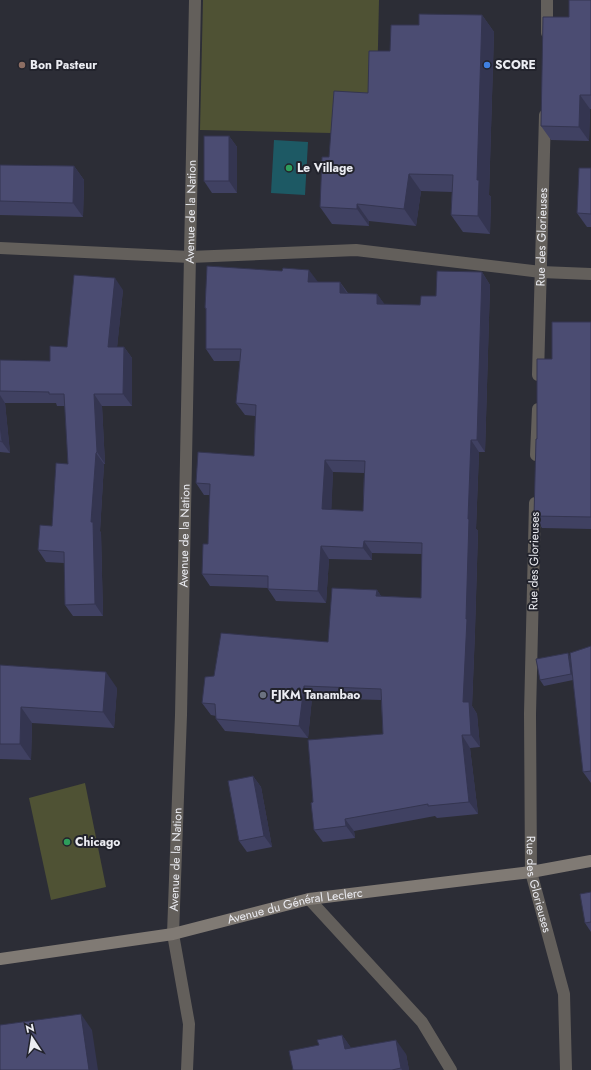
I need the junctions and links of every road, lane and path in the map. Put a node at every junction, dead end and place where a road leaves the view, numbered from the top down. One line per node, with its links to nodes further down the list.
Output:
1 (195, 0): 6 (street, Avenue de la Nation)
2 (548, 0): 3 (street)
3 (546, 48)
4 (545, 104): 7 (street, Rue des Glorieuses)
5 (0, 248): 6 (street)
6 (190, 257): 7 (street); 14 (street, Avenue de la Nation)
7 (541, 272): 8 (street); 9 (street, Rue des Glorieuses)
8 (591, 274)
9 (536, 469)
10 (536, 493): 12 (street, Rue des Glorieuses)
11 (591, 861): 12 (main road, Avenue du Général Leclerc)
12 (532, 872): 13 (main road, Avenue du Général Leclerc); 18 (street, Rue des Glorieuses)
13 (309, 899): 14 (main road, Avenue du Général Leclerc); 17 (street)
14 (173, 934): 15 (main road, Avenue du Général Leclerc); 16 (street, Avenue de la Nation)
15 (0, 960)
16 (187, 1070)
17 (451, 1070)
18 (566, 1070)

